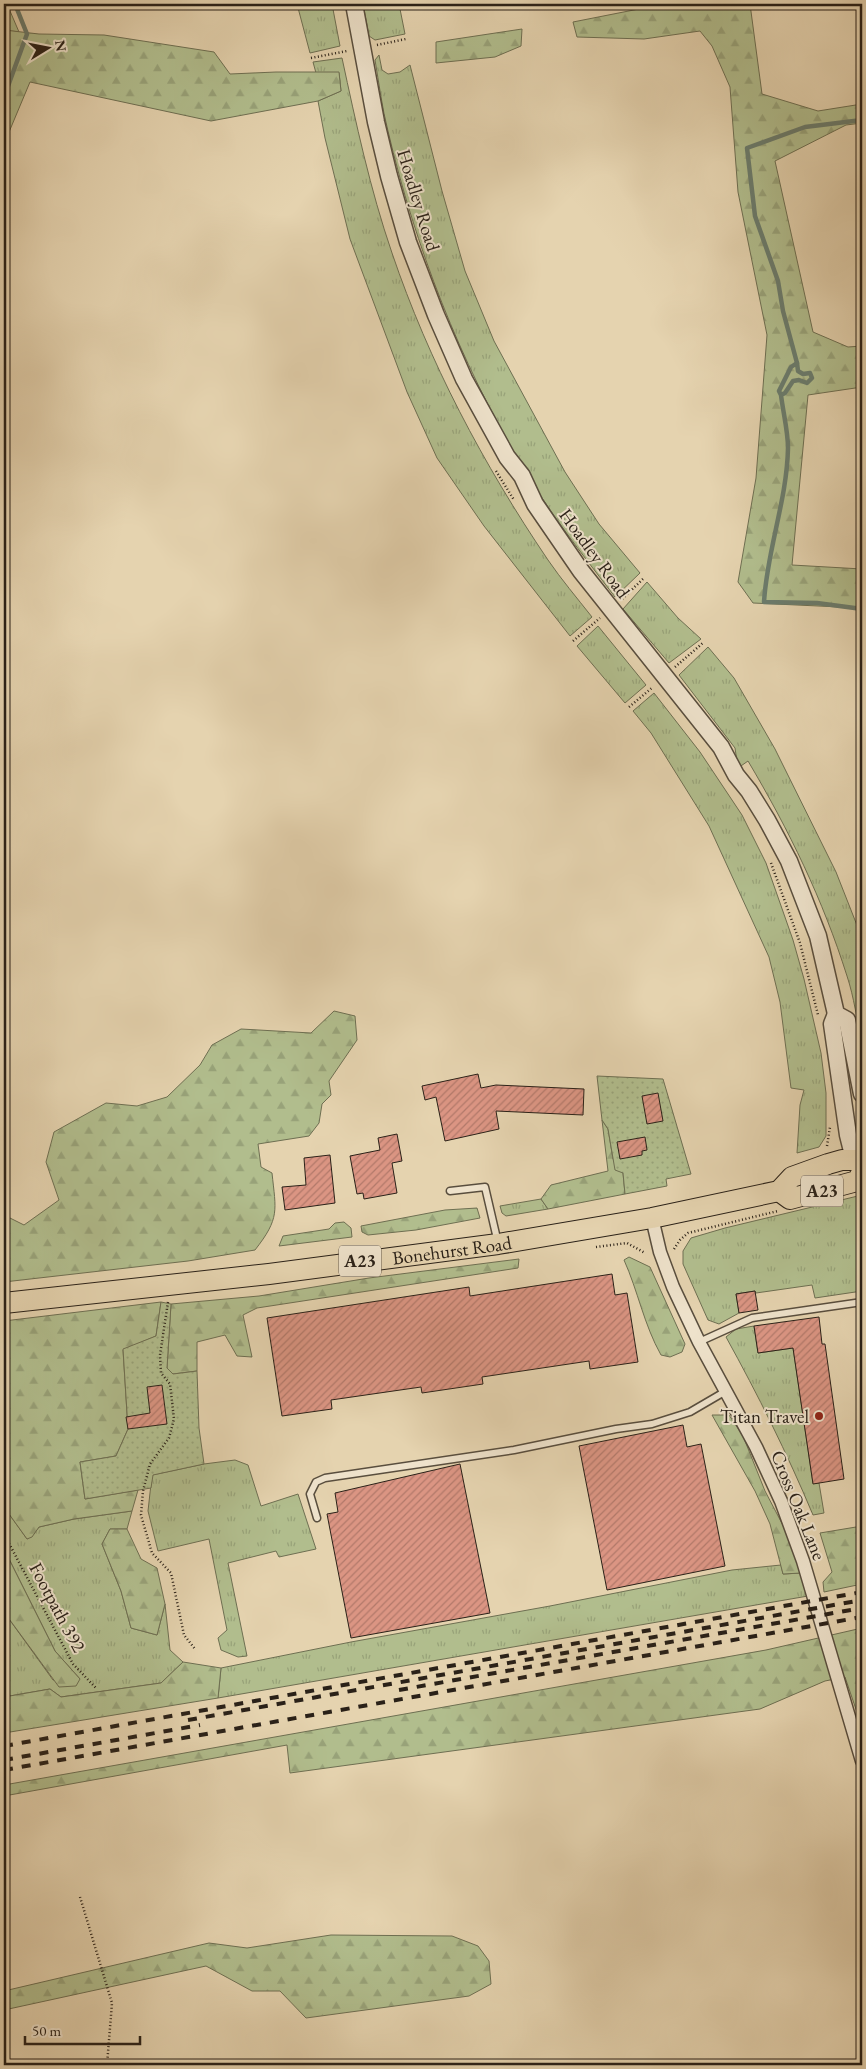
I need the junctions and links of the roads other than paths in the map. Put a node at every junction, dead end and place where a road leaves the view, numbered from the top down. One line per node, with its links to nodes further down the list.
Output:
1 (354, 4): 2 (street, Hoadley Road)
2 (836, 1014): 3 (street, Hoadley Road); 4 (street)
3 (862, 1094)
4 (862, 1158): 7 (main road, Bonehurst Road / A23)
5 (862, 1172): 7 (main road, Bonehurst Road / A23)
6 (450, 1191): 9 (lane)
7 (779, 1191): 8 (main road, Bonehurst Road / A23)
8 (652, 1218): 9 (main road, Bonehurst Road / A23); 12 (street, Cross Oak Lane)
9 (498, 1244): 11 (main road, Bonehurst Road / A23)
10 (862, 1302): 12 (lane)
11 (4, 1303)
12 (699, 1342): 13 (street, Cross Oak Lane)
13 (726, 1391): 14 (lane); 15 (street, Cross Oak Lane)
14 (317, 1518)
15 (862, 1761)

